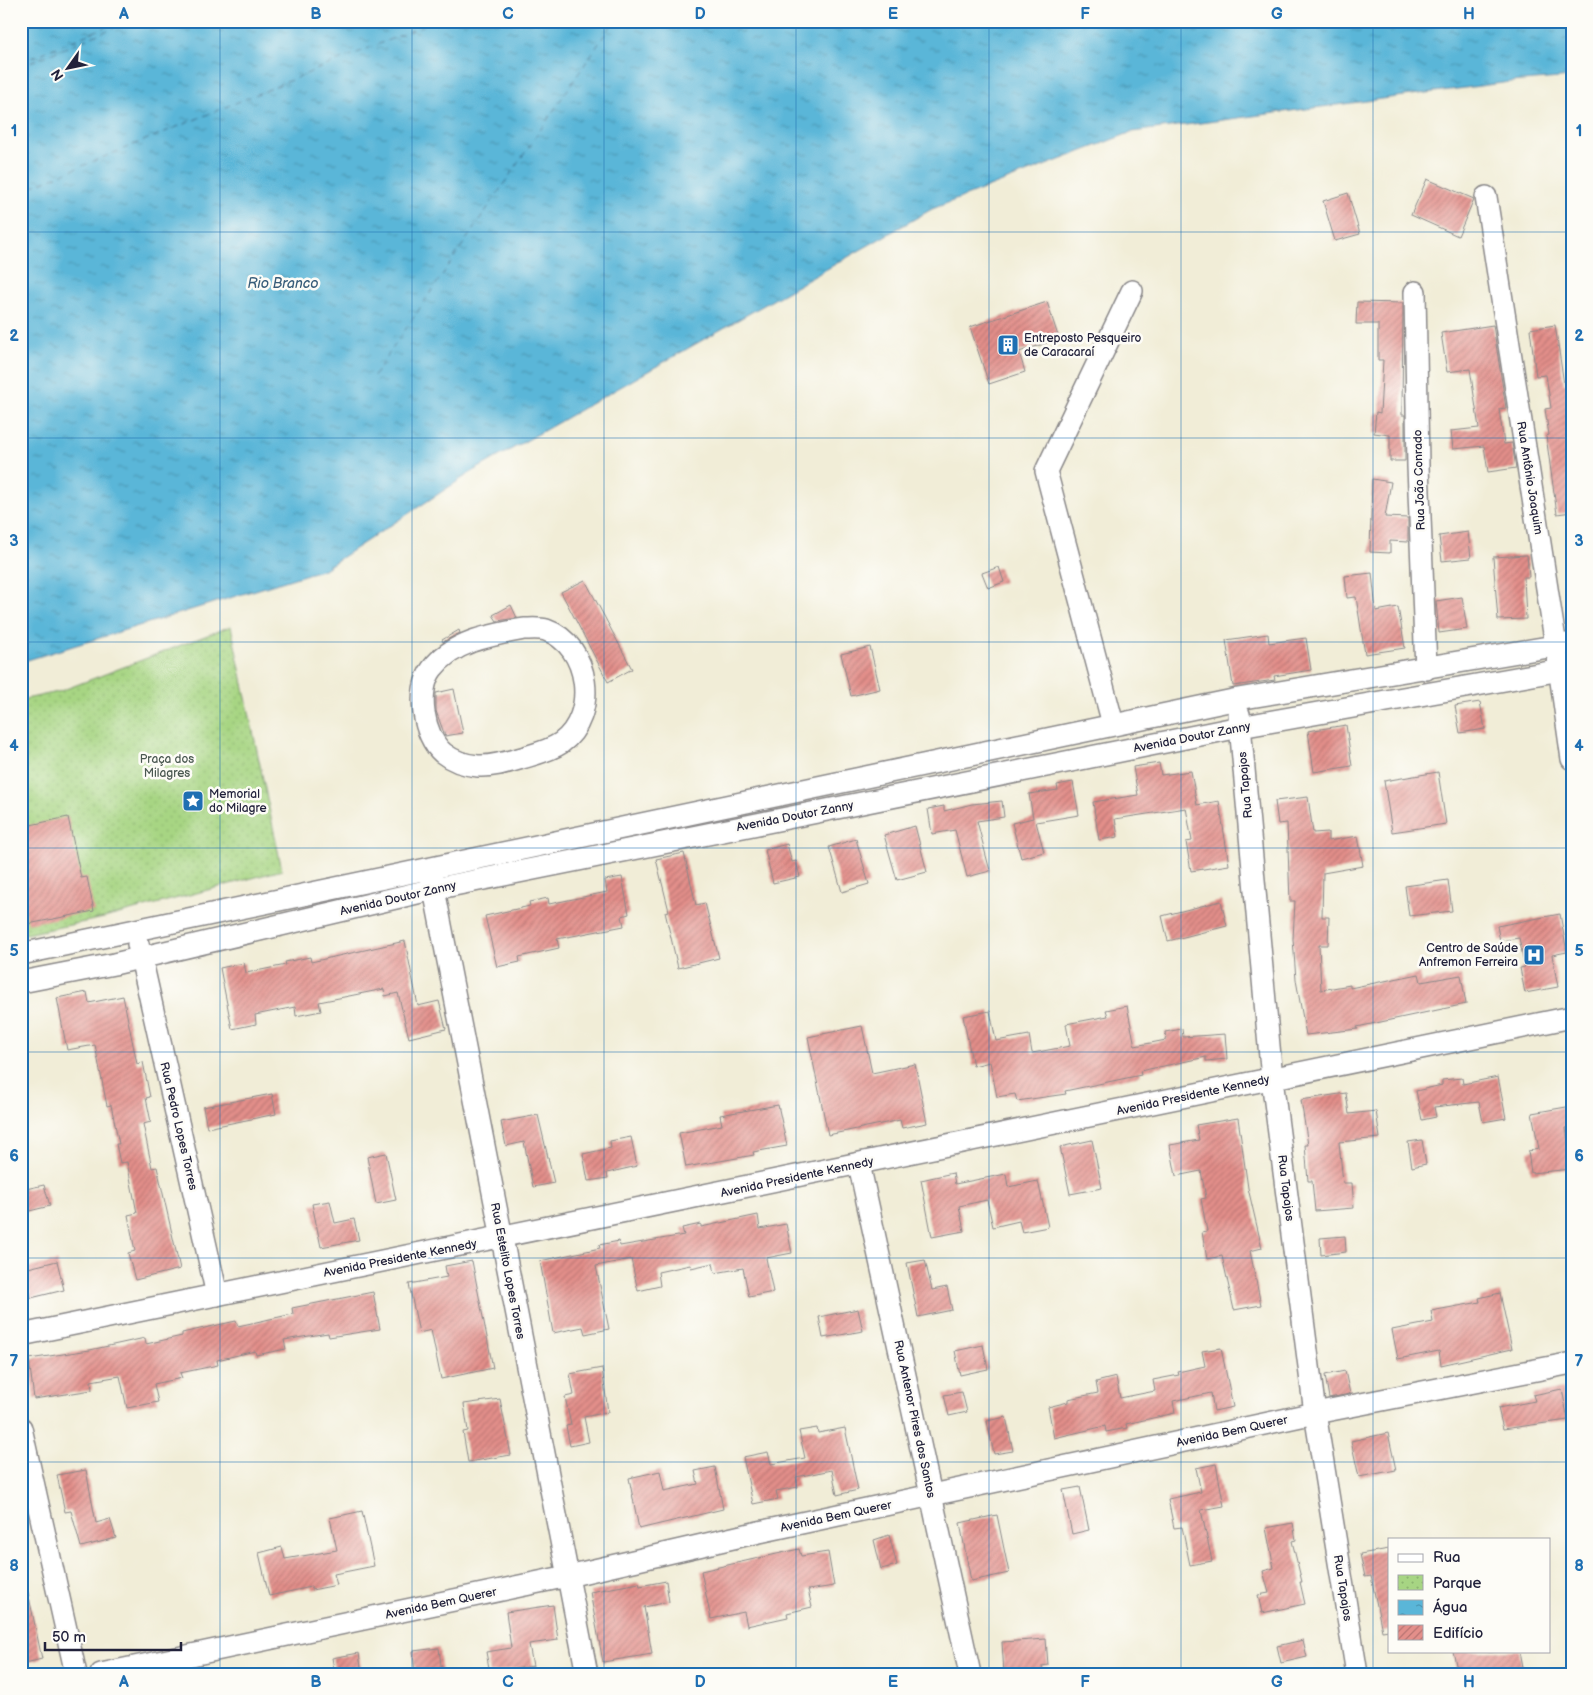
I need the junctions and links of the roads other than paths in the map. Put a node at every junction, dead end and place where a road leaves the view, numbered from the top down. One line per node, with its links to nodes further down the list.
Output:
1 (1486, 197): 4 (street, Rua Antônio Joaquim)
2 (1132, 291): 8 (street)
3 (1415, 292): 5 (street, Rua João Conrado)
4 (1564, 644): 5 (street, Avenida Doutor Zanny); 6 (street, Rua Antônio Joaquim)
5 (1426, 669): 7 (street, Avenida Doutor Zanny)
6 (1566, 669): 9 (street, Avenida Doutor Zanny); 11 (street, Rua Antônio Joaquim)
7 (1238, 699): 8 (street, Avenida Doutor Zanny); 9 (street, Rua Tapajos)
8 (1113, 724): 12 (street, Avenida Doutor Zanny)
9 (1240, 727): 12 (street, Avenida Doutor Zanny); 18 (street, Rua Tapajos)
10 (544, 752): 10 (street)
11 (1572, 759)
12 (432, 879): 13 (street, Avenida Doutor Zanny); 15 (street, Avenida Doutor Zanny); 20 (street, Rua Estelito Lopes Torres)
13 (135, 932): 14 (street, Avenida Doutor Zanny); 15 (street, Rua Pedro Lopes Torres)
14 (21, 954)
15 (141, 957): 16 (street, Avenida Doutor Zanny); 21 (street, Rua Pedro Lopes Torres)
16 (21, 982)
17 (1572, 1017): 18 (street, Avenida Presidente Kennedy)
18 (1272, 1079): 19 (street, Avenida Presidente Kennedy); 24 (street, Rua Tapajos)
19 (859, 1164): 20 (street, Avenida Presidente Kennedy); 26 (street, Rua Antenor Pires dos Santos)
20 (502, 1237): 21 (street, Avenida Presidente Kennedy); 27 (street, Rua Estelito Lopes Torres)
21 (217, 1295): 22 (street, Avenida Presidente Kennedy)
22 (21, 1335)
23 (1572, 1363): 24 (street, Avenida Bem Querer)
24 (1315, 1413): 26 (street, Avenida Bem Querer); 32 (street, Rua Tapajos)
25 (21, 1428): 28 (street)
26 (931, 1496): 27 (street, Avenida Bem Querer); 31 (street, Rua Antenor Pires dos Santos)
27 (568, 1576): 29 (street, Avenida Bem Querer); 30 (street, Rua Estelito Lopes Torres)
28 (76, 1674)
29 (101, 1674)
30 (587, 1674)
31 (970, 1674)
32 (1357, 1674)

